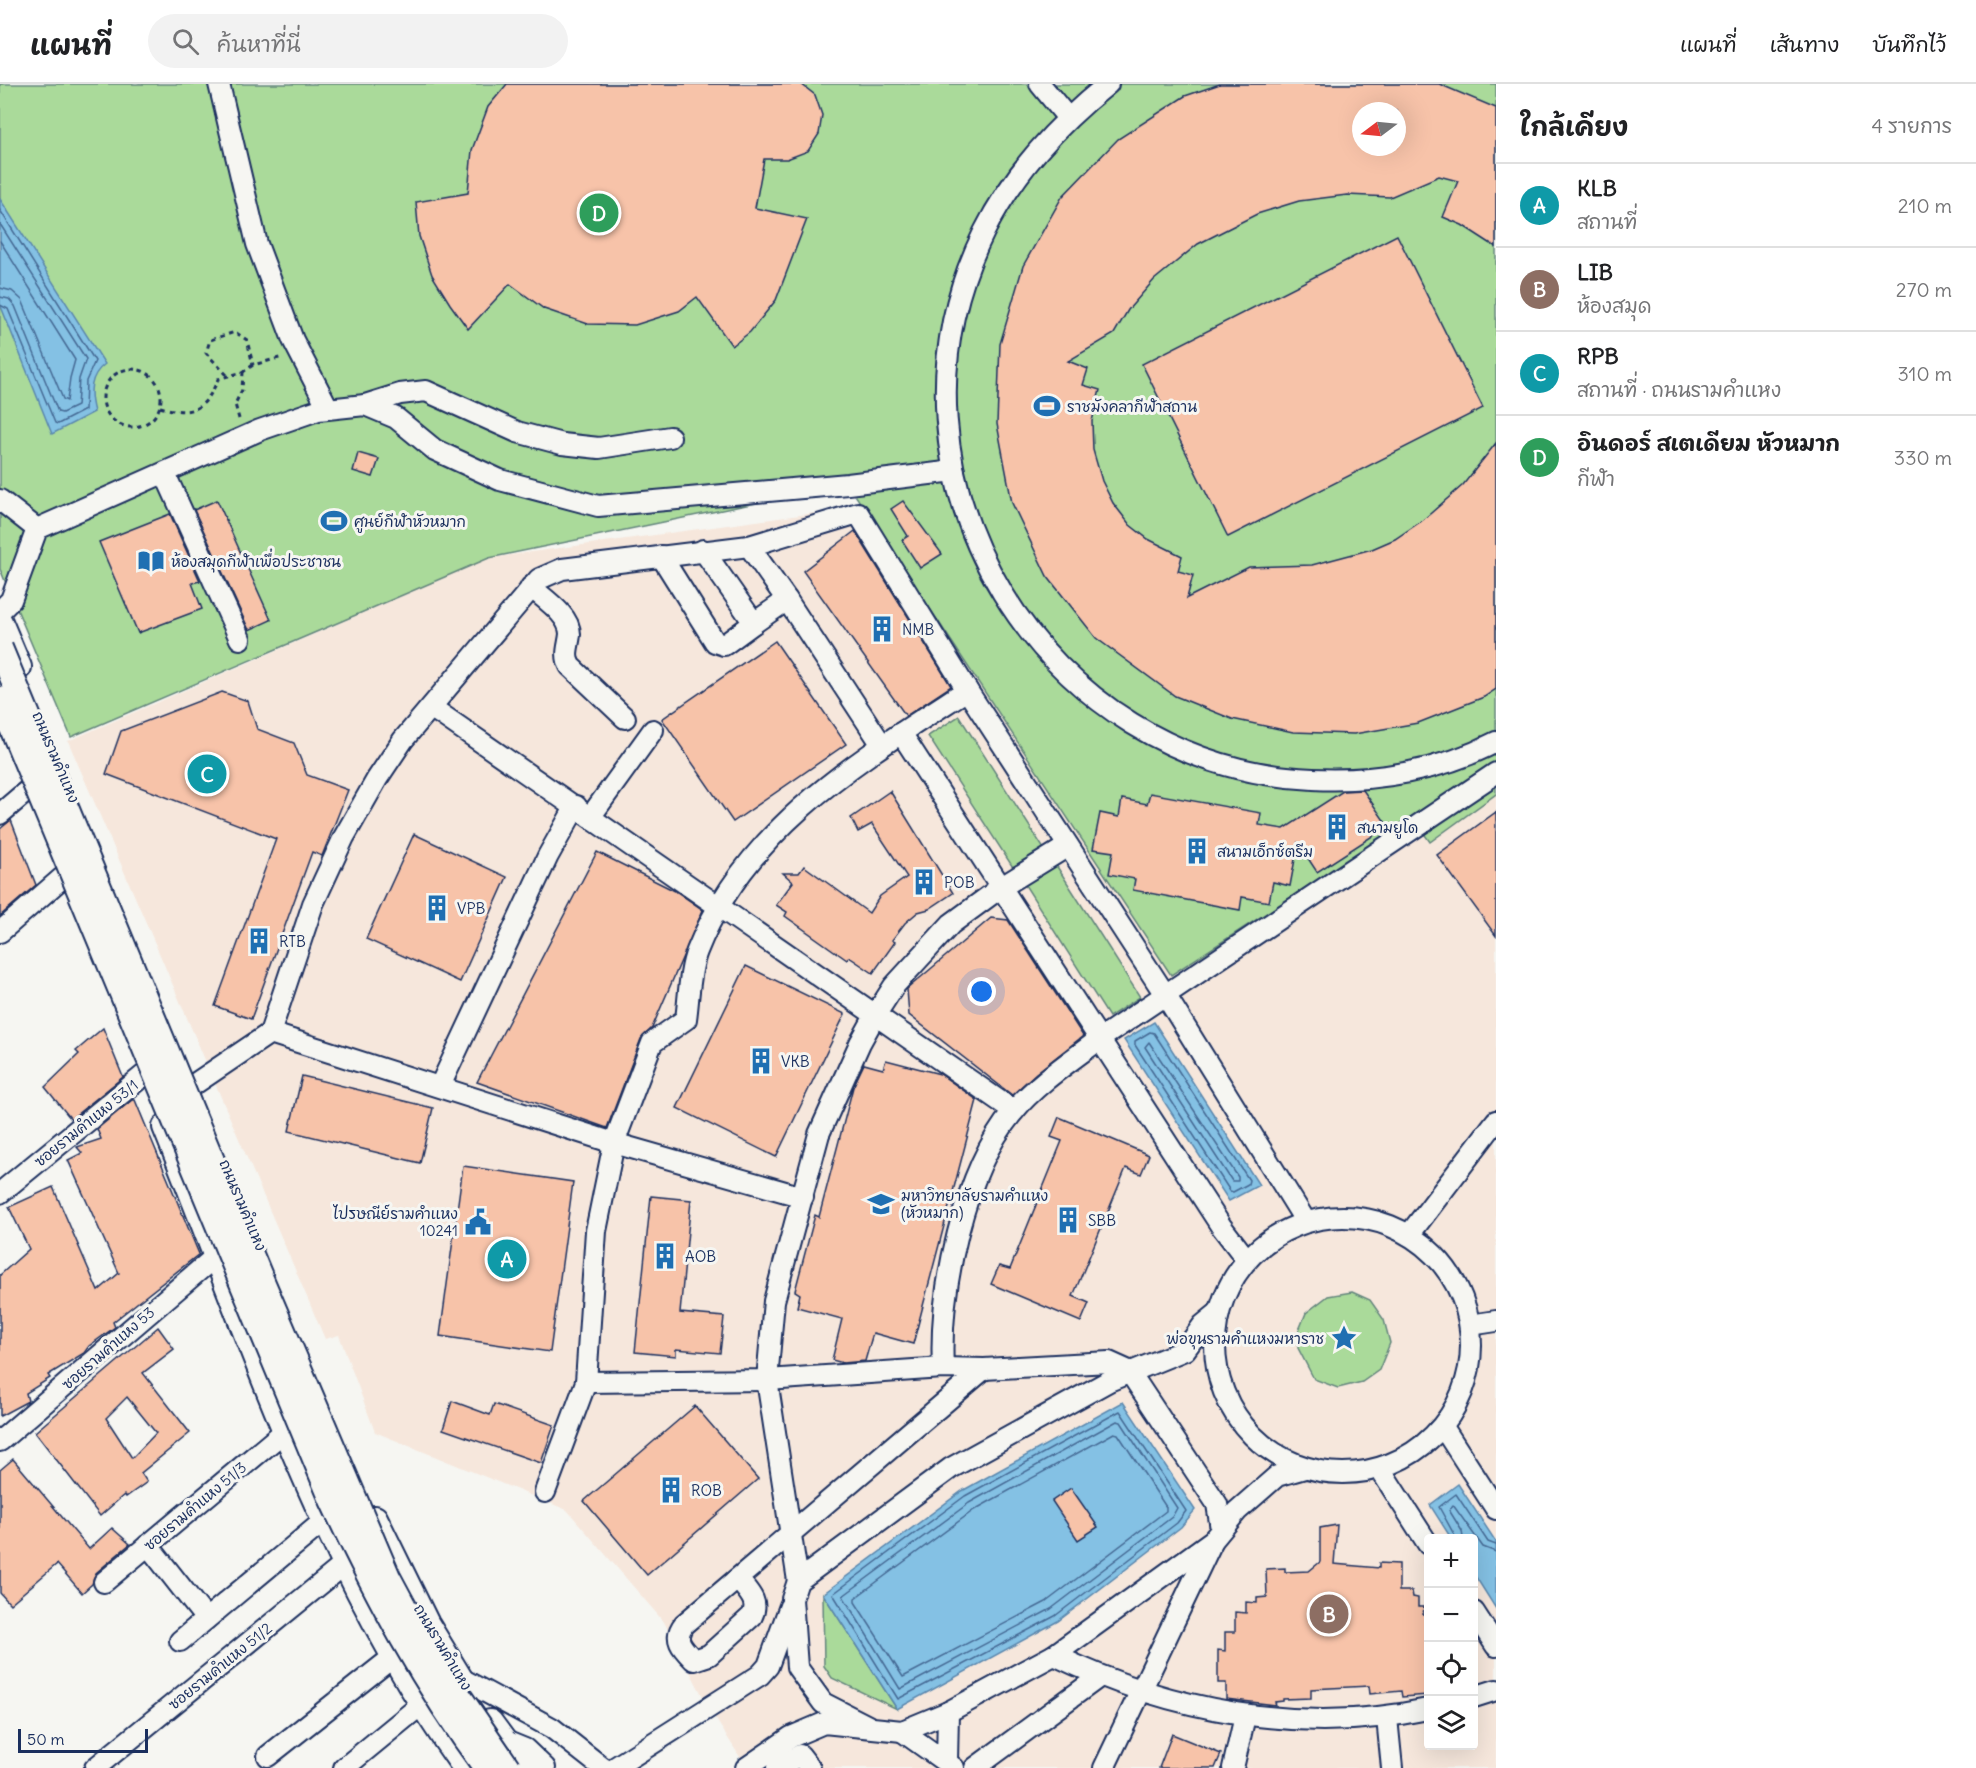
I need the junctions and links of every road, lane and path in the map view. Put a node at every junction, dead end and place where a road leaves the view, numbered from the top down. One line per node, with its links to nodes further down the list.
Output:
1 (219, 84): 5 (street)
2 (1040, 84): 4 (street)
3 (1108, 84): 4 (street)
4 (1067, 117): 14 (street)
5 (299, 351): 6 (path); 11 (street)
6 (253, 366): 7 (path); 8 (path)
7 (243, 372): 8 (path); 12 (path)
8 (227, 375): 10 (path)
9 (365, 405): 11 (street); 13 (street); 14 (street)
10 (160, 408): 10 (path)
11 (328, 408): 12 (street)
12 (248, 436): 15 (street)
13 (670, 437)
14 (954, 471): 35 (street)
15 (165, 474): 17 (street); 26 (street)
16 (0, 500): 17 (street)
17 (37, 529): 23 (street)
18 (749, 546): 19 (street); 22 (street); 28 (street)
19 (703, 550): 20 (street); 25 (street)
20 (661, 556): 21 (street); 25 (street)
21 (531, 587): 30 (street); 31 (street)
22 (787, 600): 25 (street); 36 (street)
23 (0, 610)
24 (0, 622): 51 (main road, ถนนรามคำแหง)
25 (754, 623)
26 (240, 639)
27 (0, 648): 118 (main road, ถนนรามคำแหง, bridge)
28 (967, 690): 34 (street); 41 (street)
29 (0, 699): 117 (main road, ถนนรามคำแหง, bridge)
30 (432, 708): 39 (street); 48 (street)
31 (626, 718)
32 (0, 726): 38 (main road)
33 (653, 730): 39 (street)
34 (901, 733): 36 (street); 43 (street)
35 (1496, 742)
36 (882, 745): 44 (street)
37 (1496, 773): 46 (street)
38 (27, 790): 40 (street); 42 (main road)
39 (584, 811): 44 (street); 52 (street)
40 (0, 814)
41 (1068, 846): 43 (street); 46 (street)
42 (63, 878): 45 (street); 50 (main road)
43 (1000, 888): 47 (street); 49 (street)
44 (719, 908): 47 (street); 55 (street)
45 (0, 932)
46 (1166, 996): 49 (street); 58 (street)
47 (876, 1014): 53 (street); 57 (street)
48 (270, 1033): 51 (street); 52 (street)
49 (1101, 1038): 53 (street); 61 (street)
50 (144, 1075): 56 (street, ซอยรามคำแหง 53/1); 60 (main road)
51 (193, 1085): 65 (main road, ถนนรามคำแหง)
52 (440, 1086): 55 (street)
53 (1014, 1111): 67 (street)
54 (1496, 1121): 59 (street)
55 (614, 1143): 57 (street); 72 (street)
56 (0, 1193)
57 (803, 1197): 70 (street)
58 (1306, 1222): 59 (street); 61 (street)
59 (1409, 1235): 64 (street)
60 (217, 1255): 66 (main road); 76 (street, ซอยรามคำแหง 53)
61 (1247, 1260): 62 (street)
62 (1219, 1312): 69 (street); 78 (street)
63 (1496, 1321): 64 (street)
64 (1470, 1325): 74 (street)
65 (300, 1341): 66 (main road); 71 (main road, ถนนรามคำแหง)
66 (258, 1360): 73 (main road)
67 (943, 1368): 68 (street); 70 (street)
68 (984, 1369): 69 (street); 85 (street)
69 (1129, 1371): 86 (street); 92 (street)
70 (767, 1380): 72 (street); 85 (street)
71 (316, 1381): 73 (main road); 77 (main road, ถนนรามคำแหง)
72 (586, 1382): 81 (street)
73 (275, 1401): 75 (main road)
74 (1443, 1427): 79 (street); 83 (street)
75 (286, 1430): 80 (main road); 88 (street, ซอยรามคำแหง 51/3)
76 (0, 1441)
77 (349, 1462): 80 (main road); 82 (main road, ถนนรามคำแหง)
78 (1305, 1468): 79 (street); 86 (street)
79 (1380, 1469): 87 (street)
80 (310, 1485): 84 (main road)
81 (545, 1492)
82 (370, 1507): 84 (main road); 100 (main road, ถนนรามคำแหง)
83 (1496, 1509)
84 (327, 1524): 89 (main road); 93 (street)
85 (791, 1534): 90 (street); 92 (street)
86 (1217, 1534): 97 (street); 101 (street)
87 (1424, 1538)
88 (148, 1545): 91 (street, ซอยรามคำแหง 51/3); 93 (street)
89 (345, 1564): 98 (main road); 114 (street, ซอยรามคำแหง 51/2)
90 (738, 1579)
91 (104, 1582)
92 (795, 1590): 109 (street); 122 (street)
93 (206, 1619): 95 (street)
94 (1478, 1619): 96 (street)
95 (180, 1641)
96 (1496, 1646)
97 (1054, 1655): 99 (street); 106 (street)
98 (393, 1657): 104 (main road); 112 (street)
99 (1099, 1677): 101 (street); 126 (street)
100 (460, 1678): 111 (main road, ถนนรามคำแหง); 121 (street)
101 (1141, 1690): 107 (street); 127 (street)
102 (1496, 1690): 103 (street)
103 (1476, 1696)
104 (422, 1704): 115 (street); 116 (main road)
105 (1424, 1710): 108 (street)
106 (948, 1712): 110 (street); 113 (street)
107 (1245, 1716): 108 (street); 128 (street)
108 (1387, 1718): 129 (street)
109 (868, 1726): 110 (street); 123 (street)
110 (902, 1731): 113 (street)
111 (503, 1740): 119 (main road, ถนนรามคำแหง); 120 (street)
112 (268, 1756)
113 (945, 1766)
114 (95, 1768)
115 (344, 1768)
116 (465, 1768)
117 (486, 1768)
118 (508, 1768)
119 (524, 1768)
120 (545, 1768)
121 (603, 1768)
122 (614, 1768)
123 (746, 1768)
124 (777, 1768): 125 (street)
125 (810, 1768)
126 (975, 1768)
127 (1104, 1768)
128 (1233, 1768)
129 (1392, 1768)

